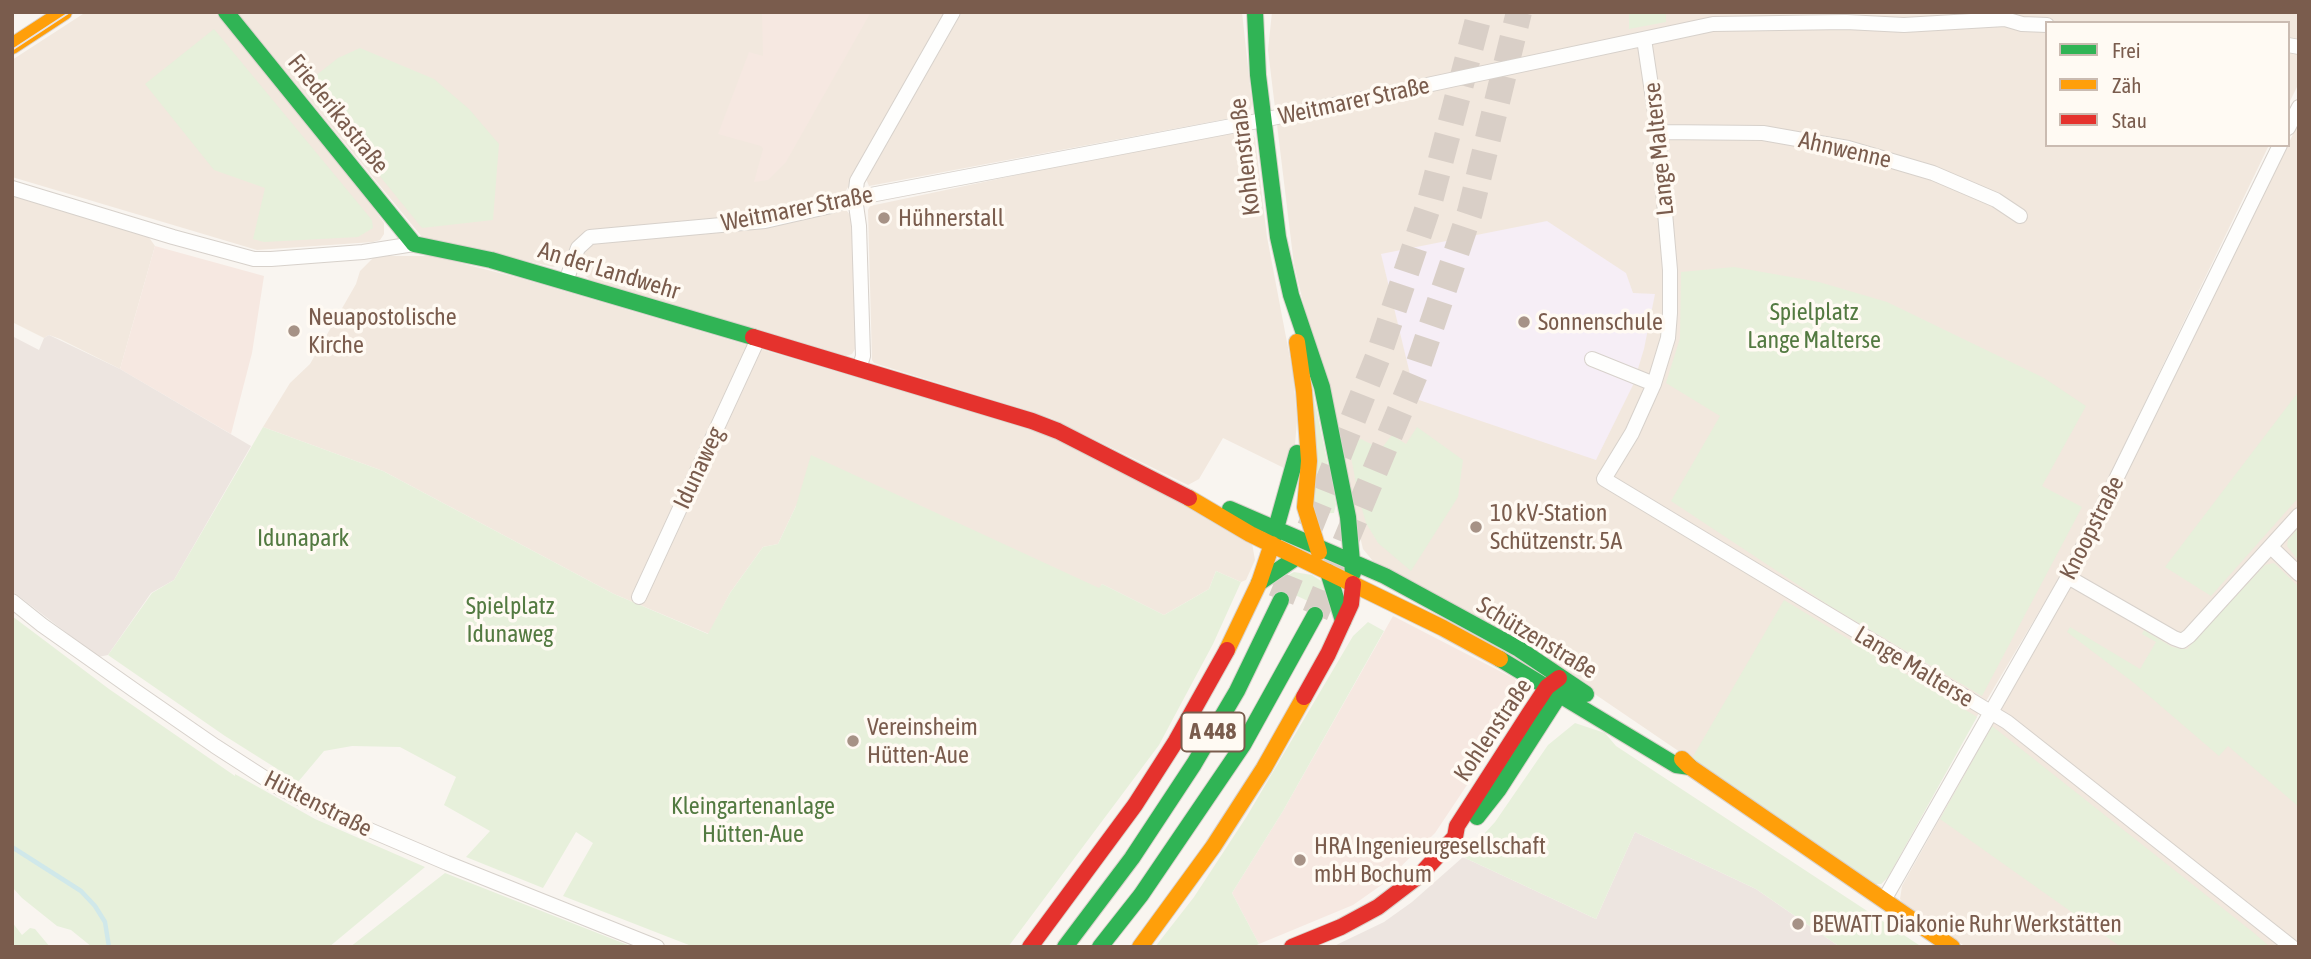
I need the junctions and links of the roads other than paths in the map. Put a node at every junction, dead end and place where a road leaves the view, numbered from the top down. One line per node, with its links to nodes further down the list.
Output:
1 (64, 12): 7 (main road)
2 (226, 12): 16 (main road, Friederikastraße)
3 (953, 12): 14 (street)
4 (1255, 12): 9 (main road, Kohlenstraße)
5 (2045, 25): 6 (street, Weitmarer Straße)
6 (1644, 39): 9 (street, Weitmarer Straße); 11 (street, Lange Malterse)
7 (12, 46)
8 (2299, 107): 10 (street)
9 (1263, 120): 14 (street, Weitmarer Straße); 18 (main road, Kohlenstraße)
10 (2290, 124)
11 (1658, 132): 15 (street, Ahnwenne); 22 (street, Lange Malterse)
12 (2279, 147): 33 (street, Knoopstraße)
13 (12, 188): 16 (street, An der Landwehr)
14 (855, 198): 17 (street, Weitmarer Straße); 21 (street)
15 (2020, 216)
16 (414, 244): 17 (main road, An der Landwehr)
17 (566, 281): 19 (main road, An der Landwehr)
18 (1291, 295): 23 (main road, Kohlenstraße); 25 (main road, Kohlenstraße)
19 (758, 339): 21 (main road, An der Landwehr); 36 (street, Idunaweg)
20 (1592, 359): 22 (street)
21 (859, 369): 26 (main road, An der Landwehr)
22 (1654, 384): 42 (street, Lange Malterse)
23 (1304, 402): 26 (main road, Kohlenstraße); 27 (main road, Kohlenstraße)
24 (2299, 515): 28 (street)
25 (1348, 517): 27 (main road); 30 (main road, Kohlenstraße)
26 (1274, 537): 27 (main road, An der Landwehr); 29 (main road, An der Landwehr); 34 (main road, Kohlenstraße)
27 (1317, 546): 29 (main road); 30 (main road, An der Landwehr); 31 (main road)
28 (2271, 547): 32 (street); 33 (street)
29 (1297, 557): 31 (main road, An der Landwehr); 34 (main road)
30 (1352, 562): 35 (main road); 41 (main road, Schützenstraße)
31 (1328, 572): 35 (main road, An der Landwehr); 40 (main road)
32 (2299, 574)
33 (2068, 577): 42 (street, Knoopstraße)
34 (1259, 583): 45 (main road, Kohlenstraße)
35 (1353, 584): 40 (main road); 41 (main road, Schützenstraße)
36 (639, 597)
37 (1281, 600): 46 (main road, A 448)
38 (12, 601): 44 (street, Hüttenstraße)
39 (1315, 615): 47 (main road, A 448)
40 (1343, 621): 48 (main road)
41 (1556, 686): 43 (main road, Schützenstraße); 49 (main road, Kohlenstraße)
42 (1991, 713): 43 (street, Knoopstraße); 51 (street, Lange Malterse)
43 (1884, 900): 50 (main road, Schützenstraße)
44 (657, 947)
45 (1030, 947)
46 (1065, 947)
47 (1100, 947)
48 (1140, 947)
49 (1292, 947)
50 (1952, 947)
51 (2292, 947)

